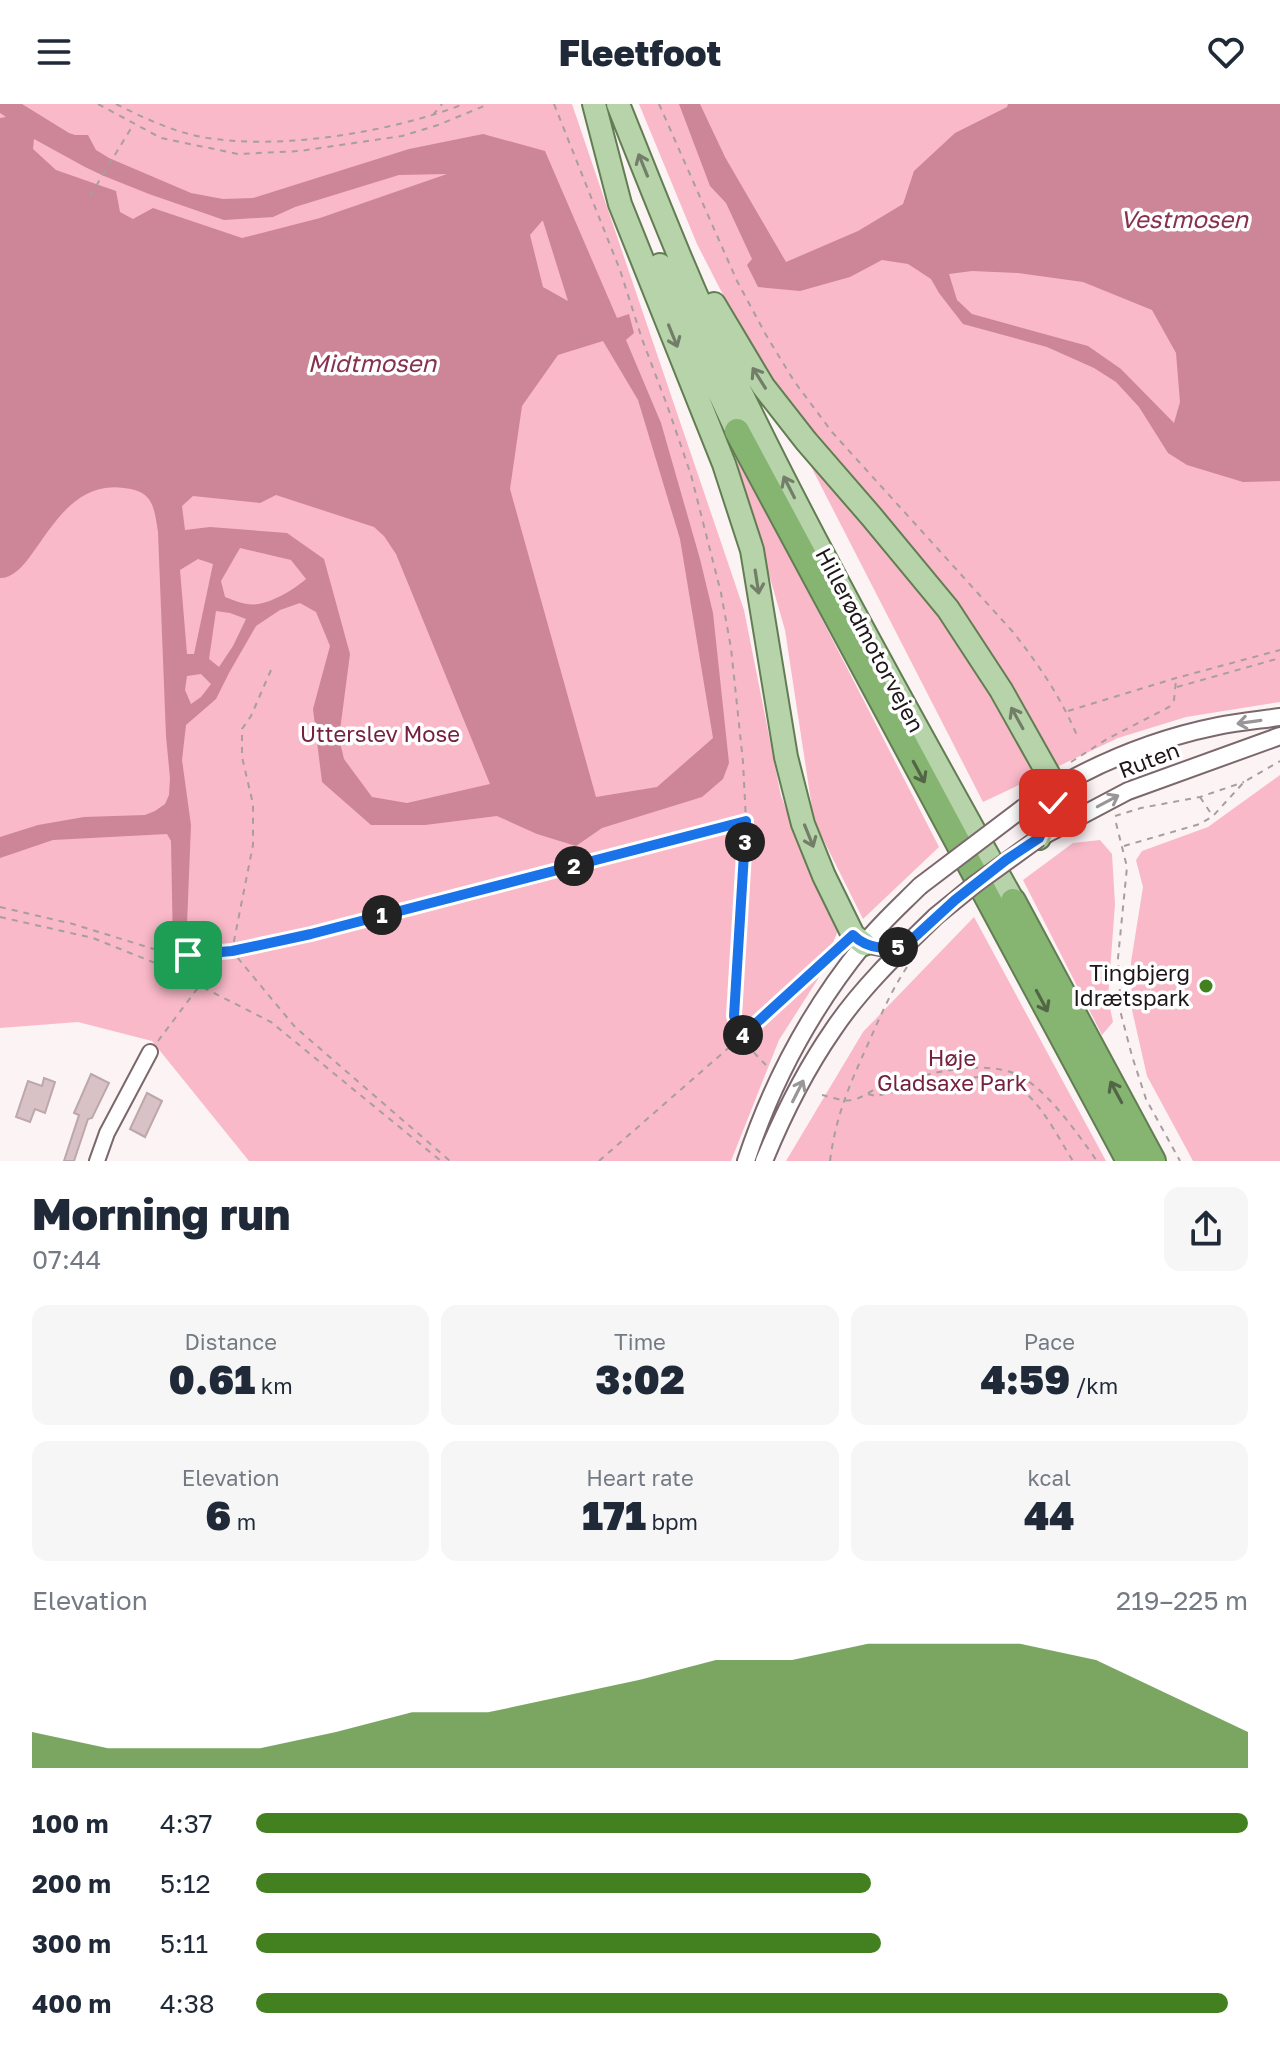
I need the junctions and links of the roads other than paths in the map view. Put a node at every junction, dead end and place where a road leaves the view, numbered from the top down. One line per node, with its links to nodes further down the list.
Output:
1 (594, 104): 4 (main road, Hillerødmotorvejen); 10 (main road, one-way to 10)
2 (618, 104): 3 (main road, Hillerødmotorvejen, one-way to 2)
3 (667, 225): 7 (main road, one-way to 3); 9 (main road, Hillerødmotorvejen, one-way to 3)
4 (737, 431): 16 (highway, Hillerødmotorvejen, one-way to 16)
5 (1280, 717): 7 (street, Ruten, one-way to 7)
6 (1280, 736): 8 (street, Ruten, one-way to 6)
7 (1053, 782): 8 (main road); 10 (street, Ruten, bridge)
8 (1039, 838): 11 (street, Ruten, bridge)
9 (1013, 901): 17 (highway, Hillerødmotorvejen, one-way to 9)
10 (858, 939): 11 (street); 14 (street, Ruten)
11 (907, 944): 15 (street, Ruten, one-way to 11)
12 (150, 1052): 13 (street)
13 (97, 1161)
14 (746, 1161)
15 (764, 1161)
16 (1129, 1161)
17 (1153, 1161)

